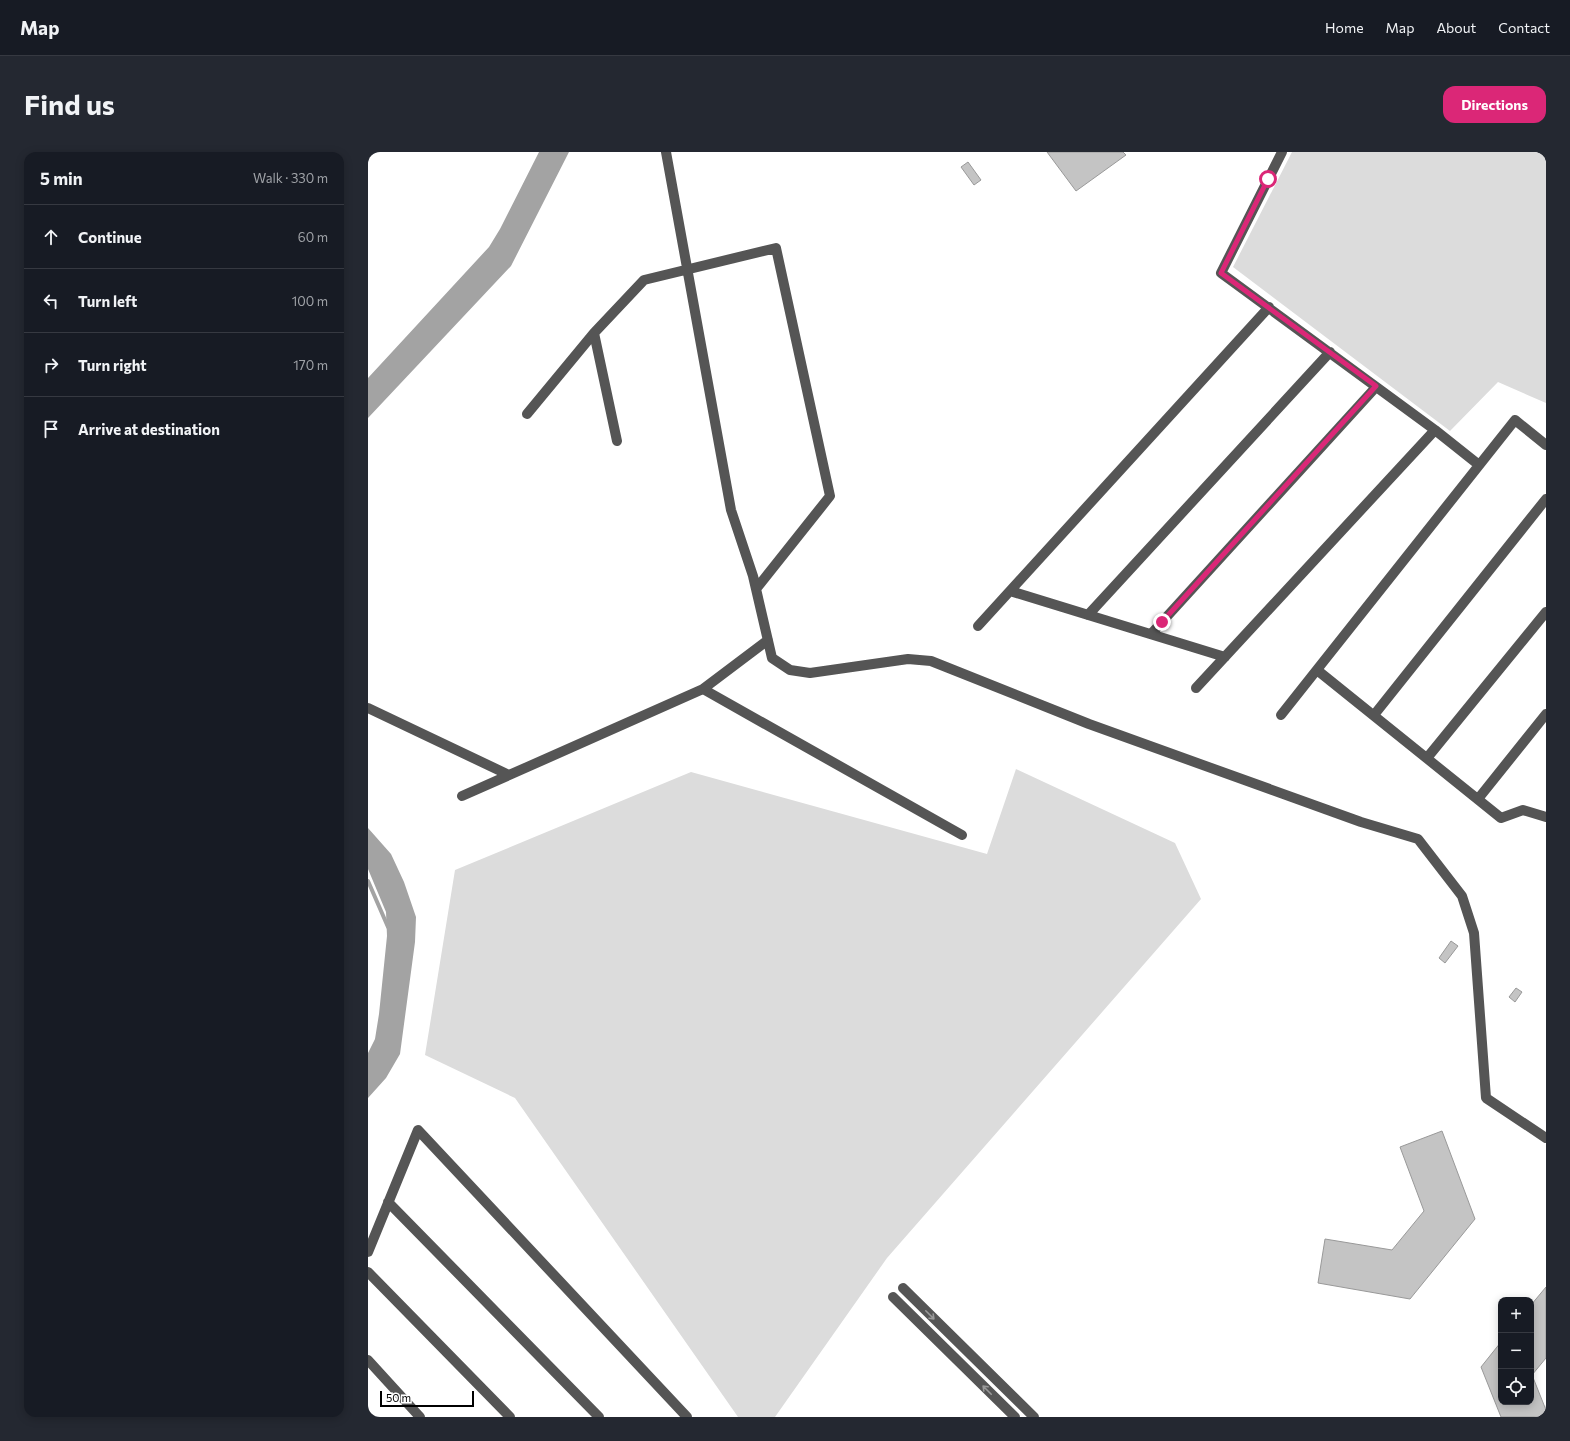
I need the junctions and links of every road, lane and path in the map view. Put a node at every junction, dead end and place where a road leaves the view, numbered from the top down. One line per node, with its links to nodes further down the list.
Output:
1 (666, 152): 3 (street)
2 (1282, 152): 4 (street)
3 (688, 269): 5 (street); 14 (street); 14 (street)
4 (1269, 308): 6 (street); 15 (street)
5 (594, 333): 8 (street); 10 (street)
6 (1330, 352): 7 (street); 17 (street)
7 (1376, 386): 9 (street); 19 (street)
8 (527, 414)
9 (1435, 430): 12 (street); 21 (street)
10 (617, 441)
11 (1546, 444): 12 (street)
12 (1479, 465): 22 (street)
13 (1546, 499): 28 (street)
14 (756, 589): 20 (street)
15 (1010, 590): 17 (street); 18 (street)
16 (1546, 612): 29 (street)
17 (1088, 615): 19 (street)
18 (978, 626)
19 (1151, 634): 21 (street)
20 (768, 640): 24 (street); 35 (street)
21 (1225, 657): 23 (street)
22 (1317, 670): 27 (street); 28 (street)
23 (1196, 688)
24 (703, 689): 30 (street); 34 (street)
25 (368, 708): 30 (street)
26 (1546, 714): 32 (street)
27 (1282, 715)
28 (1374, 715): 29 (street)
29 (1427, 758): 32 (street)
30 (510, 775): 31 (street)
31 (462, 796)
32 (1478, 799): 33 (street)
33 (1546, 817)
34 (962, 834)
35 (1546, 1138)
36 (388, 1202): 37 (street); 44 (street); 45 (street)
37 (368, 1252)
38 (368, 1272): 43 (street)
39 (903, 1288): 47 (street, one-way to 47)
40 (893, 1297): 46 (street, one-way to 40)
41 (368, 1360): 42 (street)
42 (420, 1417)
43 (510, 1417)
44 (599, 1417)
45 (687, 1417)
46 (1015, 1417)
47 (1034, 1417)

